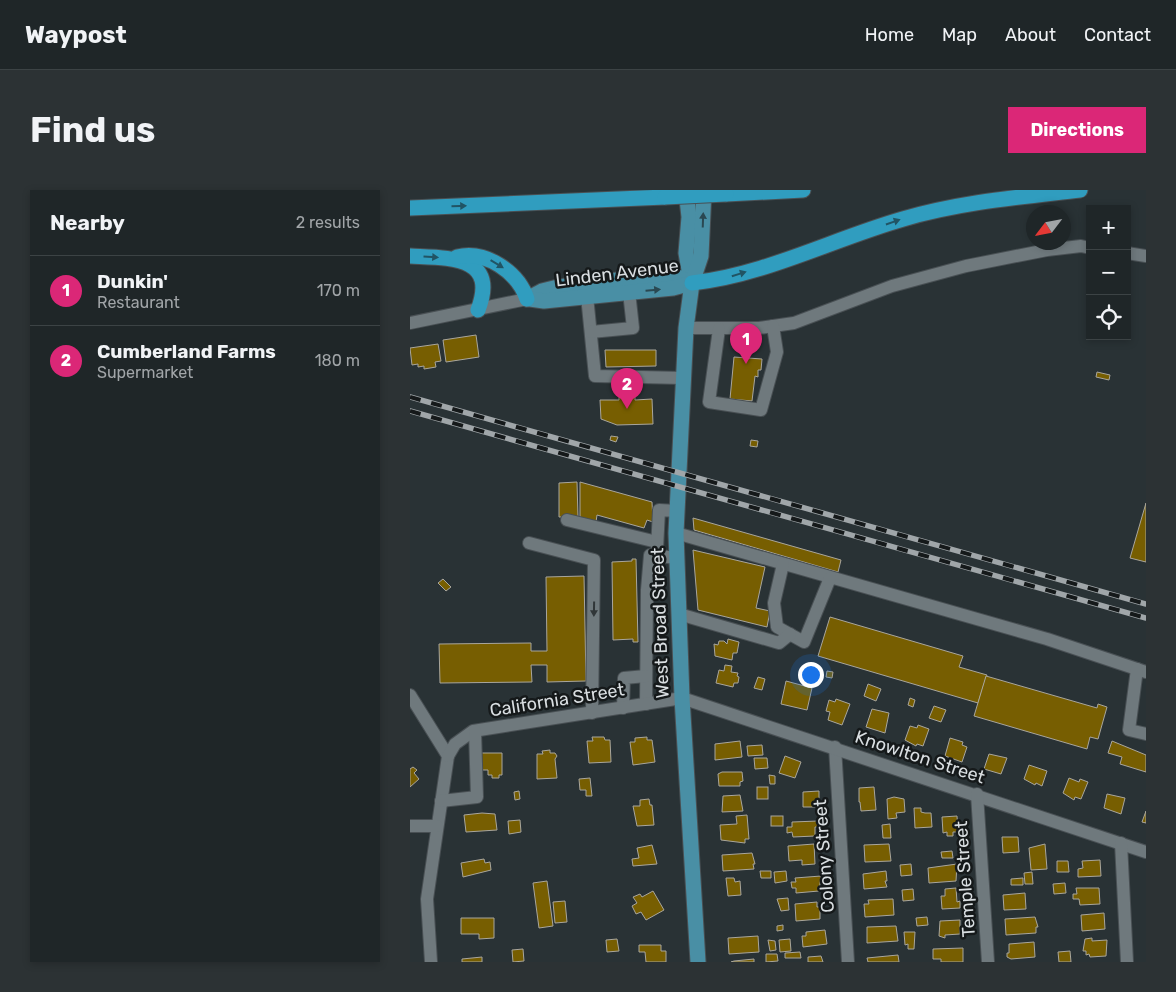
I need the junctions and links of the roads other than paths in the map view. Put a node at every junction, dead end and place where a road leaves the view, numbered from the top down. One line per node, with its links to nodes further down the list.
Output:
1 (686, 190): 11 (main road, West Broad Street)
2 (704, 190): 11 (main road, West Broad Street, one-way to 2)
3 (803, 190): 5 (highway, one-way to 3, bridge)
4 (1080, 190): 11 (highway, one-way to 4)
5 (410, 208)
6 (1086, 247): 17 (street)
7 (1131, 254): 9 (street)
8 (410, 256): 10 (highway, one-way to 10)
9 (1146, 256)
10 (451, 258): 14 (highway, one-way to 14); 15 (highway)
11 (692, 282): 12 (main road, Linden Avenue, one-way to 11); 14 (main road, Linden Avenue); 18 (main road, West Broad Street)
12 (630, 292): 13 (main road, Linden Avenue); 20 (street)
13 (587, 296): 14 (main road, Linden Avenue); 20 (street)
14 (527, 299): 15 (street, Linden Avenue)
15 (478, 310): 16 (street, Linden Avenue)
16 (410, 323)
17 (774, 326): 19 (street); 19 (street)
18 (686, 328): 19 (street); 21 (main road, West Broad Street)
19 (719, 329)
20 (591, 332): 21 (street)
21 (683, 378): 22 (main road, West Broad Street)
22 (677, 511): 24 (main road, West Broad Street); 25 (street)
23 (567, 520): 25 (street)
24 (676, 533): 28 (main road, West Broad Street); 29 (street)
25 (658, 542): 27 (street)
26 (529, 543): 39 (street, one-way to 39)
27 (657, 556): 28 (street); 34 (street)
28 (677, 558): 31 (main road, West Broad Street)
29 (783, 564): 30 (street); 32 (street)
30 (830, 578): 32 (street); 33 (street)
31 (679, 614): 32 (street); 36 (main road, West Broad Street)
32 (790, 634)
33 (1142, 670): 41 (street)
34 (646, 676): 37 (street); 38 (street)
35 (410, 695): 43 (street)
36 (682, 698): 37 (street, California Street); 42 (street, Knowlton Street); 51 (main road, West Broad Street)
37 (646, 704): 38 (street, California Street)
38 (623, 708): 39 (street, California Street)
39 (592, 713): 40 (street, California Street)
40 (475, 731): 43 (street, California Street); 45 (street)
41 (1146, 734)
42 (835, 747): 44 (street, Knowlton Street); 52 (street, Colony Street)
43 (448, 756): 45 (street)
44 (977, 794): 48 (street, Knowlton Street); 53 (street, Temple Street)
45 (441, 800): 47 (street)
46 (410, 826): 47 (street)
47 (437, 826): 50 (street)
48 (1120, 843): 49 (street, Knowlton Street); 54 (street)
49 (1146, 852)
50 (431, 962)
51 (698, 962)
52 (848, 962)
53 (988, 962)
54 (1127, 962)

